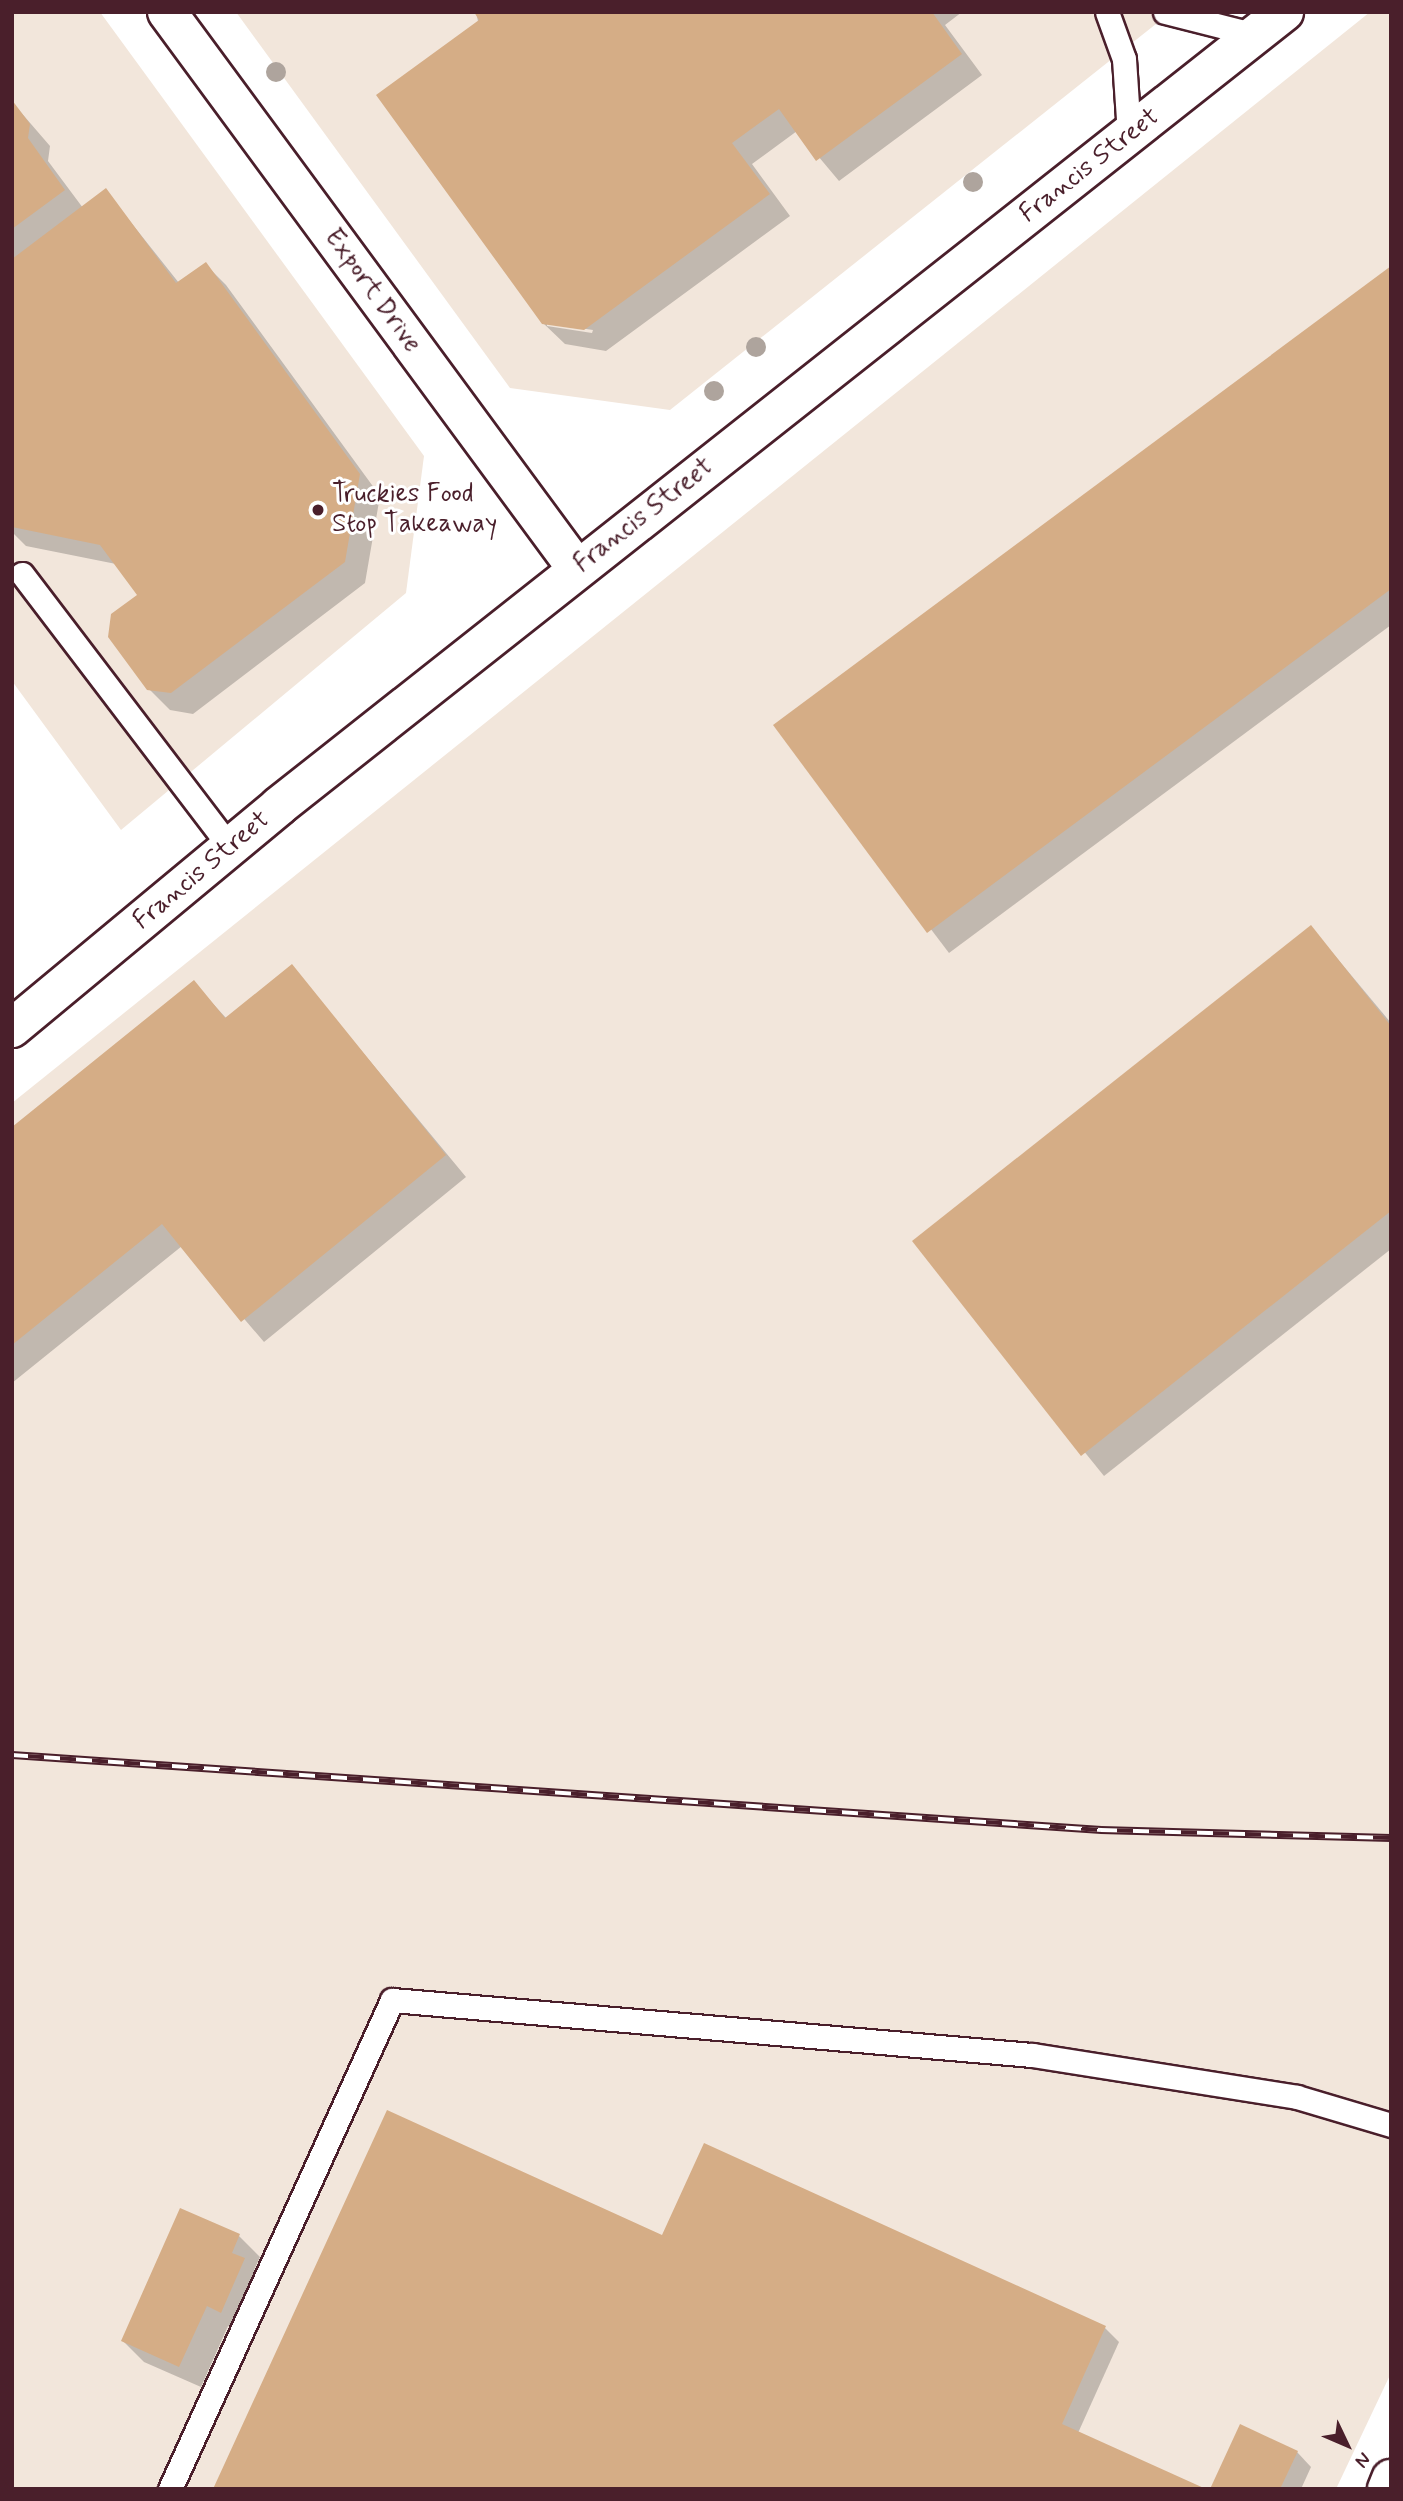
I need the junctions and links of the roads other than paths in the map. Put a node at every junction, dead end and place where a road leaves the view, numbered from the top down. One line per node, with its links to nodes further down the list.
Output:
1 (167, 12): 6 (main road, Export Drive)
2 (1107, 12): 5 (lane)
3 (1165, 12): 4 (lane)
4 (1270, 24): 5 (main road, Francis Street)
5 (1129, 135): 6 (main road, Francis Street)
6 (577, 569): 8 (main road, Francis Street)
7 (22, 574): 8 (lane)
8 (230, 847): 9 (main road, Francis Street)
9 (12, 1028)
10 (1391, 2125): 12 (lane)
11 (1391, 2479): 13 (main road)
12 (170, 2489)
13 (1387, 2489)

